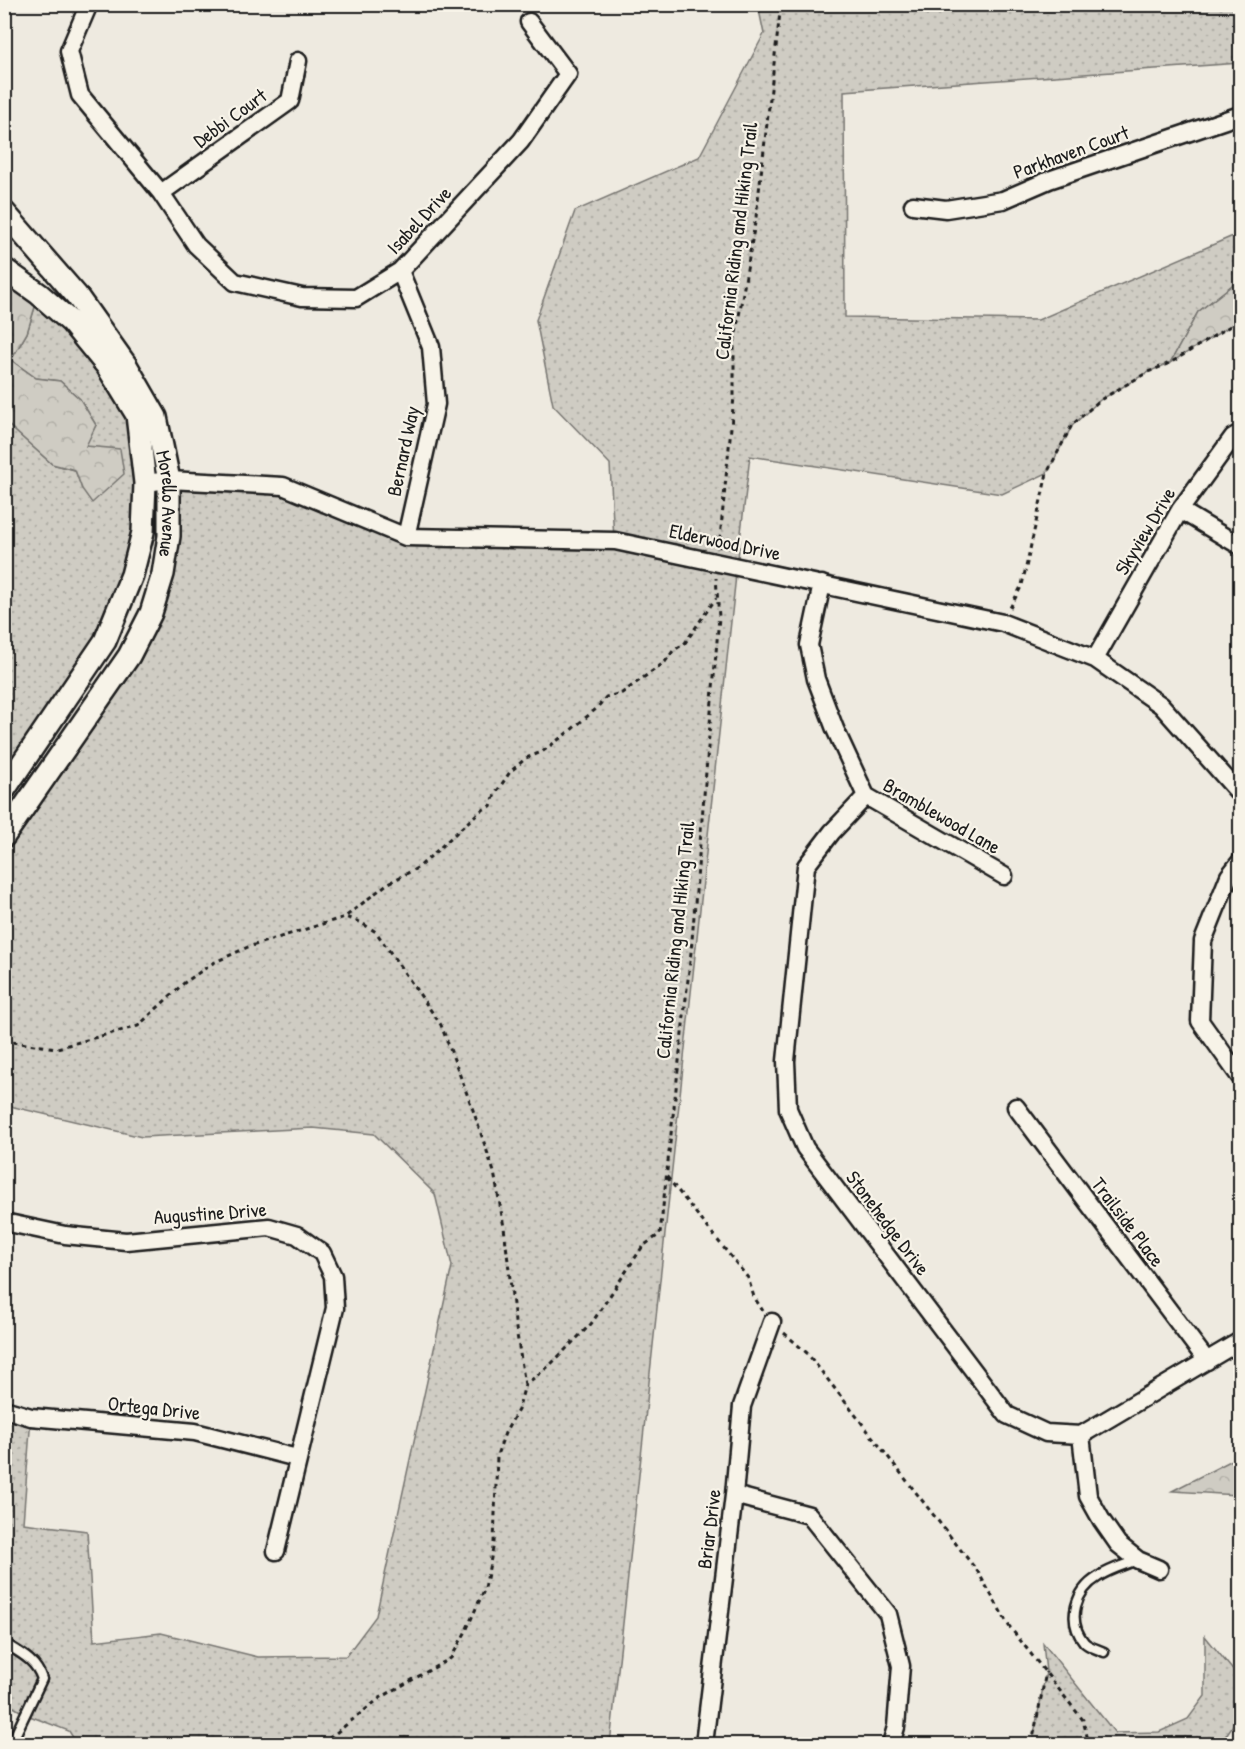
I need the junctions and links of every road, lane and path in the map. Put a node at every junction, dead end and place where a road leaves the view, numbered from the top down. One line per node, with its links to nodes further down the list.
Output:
1 (89, 4): 6 (street, Isabel Drive)
2 (781, 4): 18 (path, California Riding and Hiking Trail)
3 (529, 22): 10 (street, Isabel Drive)
4 (298, 61): 6 (street, Debbi Court)
5 (1240, 115): 7 (street, Parkhaven Court)
6 (161, 193): 10 (street, Isabel Drive)
7 (913, 205)
8 (4, 212): 13 (street, Morello Avenue)
9 (4, 269): 14 (street, Morello Avenue)
10 (400, 271): 16 (street, Bernard Way)
11 (1240, 320): 21 (path)
12 (1240, 432): 15 (street, Skyview Drive)
13 (169, 480): 14 (street, Elderwood Drive); 16 (street, Elderwood Drive); 26 (street, Morello Avenue)
14 (146, 483): 23 (street, Morello Avenue)
15 (1180, 510): 17 (street); 22 (street, Skyview Drive)
16 (405, 537): 18 (street, Elderwood Drive)
17 (1240, 546)
18 (717, 563): 19 (street, Elderwood Drive); 20 (path, California Riding and Hiking Trail)
19 (822, 584): 21 (street, Elderwood Drive); 25 (street, Bramblewood Lane)
20 (717, 598): 29 (path); 33 (path, California Riding and Hiking Trail)
21 (1003, 623): 22 (street, Elderwood Drive)
22 (1095, 659): 24 (street, Elderwood Drive)
23 (4, 790)
24 (1240, 794)
25 (866, 796): 28 (street, Bramblewood Lane); 40 (street, Stonehedge Drive)
26 (4, 836)
27 (1240, 862): 31 (street)
28 (1004, 876)
29 (345, 917): 30 (path); 38 (path)
30 (4, 1041)
31 (1240, 1077)
32 (1016, 1107): 37 (street, Trailside Place)
33 (667, 1177): 35 (path); 38 (path, California Riding and Hiking Trail)
34 (4, 1222): 41 (street, Augustine Drive)
35 (772, 1322): 42 (street, Briar Drive); 48 (path)
36 (1240, 1341): 37 (street)
37 (1207, 1361): 40 (street)
38 (525, 1385): 50 (path)
39 (4, 1409): 41 (street, Ortega Drive)
40 (1082, 1435): 44 (street)
41 (297, 1458): 43 (street, Augustine Drive)
42 (734, 1495): 51 (street, Briar Drive); 52 (street)
43 (276, 1551)
44 (1138, 1560): 45 (street); 47 (lane)
45 (1159, 1569)
46 (4, 1643): 49 (lane)
47 (1104, 1652)
48 (1046, 1672): 53 (path); 54 (path)
49 (11, 1744)
50 (322, 1744)
51 (704, 1744)
52 (891, 1744)
53 (1032, 1744)
54 (1089, 1744)

